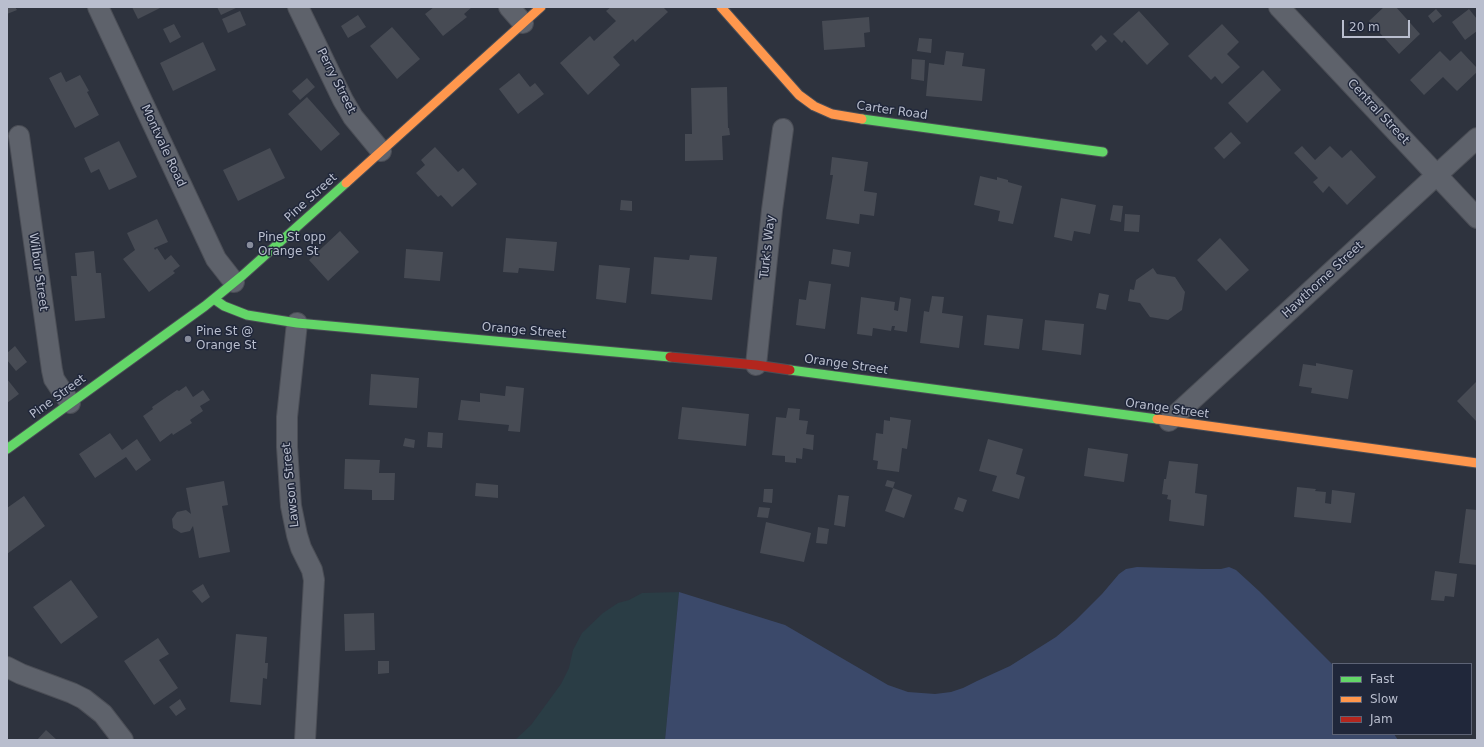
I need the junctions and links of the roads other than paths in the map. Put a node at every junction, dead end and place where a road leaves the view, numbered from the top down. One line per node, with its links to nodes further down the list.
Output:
1 (98, 7): 15 (street, Montvale Road)
2 (298, 7): 11 (street, Perry Street)
3 (509, 7): 7 (street)
4 (541, 7): 7 (street, Pine Street)
5 (721, 7): 12 (street, Carter Road)
6 (1279, 7): 13 (street, Central Street)
7 (522, 23): 11 (street, Pine Street)
8 (783, 129): 18 (street, Turk's Way)
9 (19, 136): 19 (street, Wilbur Street)
10 (1477, 138): 13 (street, Hawthorne Street)
11 (381, 151): 15 (street, Pine Street)
12 (1103, 152)
13 (1437, 175): 14 (street, Central Street); 20 (street, Hawthorne Street)
14 (1477, 218)
15 (234, 282): 16 (street, Pine Street)
16 (214, 299): 17 (street, Orange Street); 19 (street, Pine Street)
17 (297, 323): 18 (street, Orange Street); 25 (street, Lawson Street)
18 (756, 365): 20 (street, Orange Street)
19 (70, 403): 21 (street, Pine Street)
20 (1169, 421): 22 (street, Orange Street)
21 (7, 448)
22 (1477, 463)
23 (7, 667): 24 (street)
24 (123, 740)
25 (305, 740)

